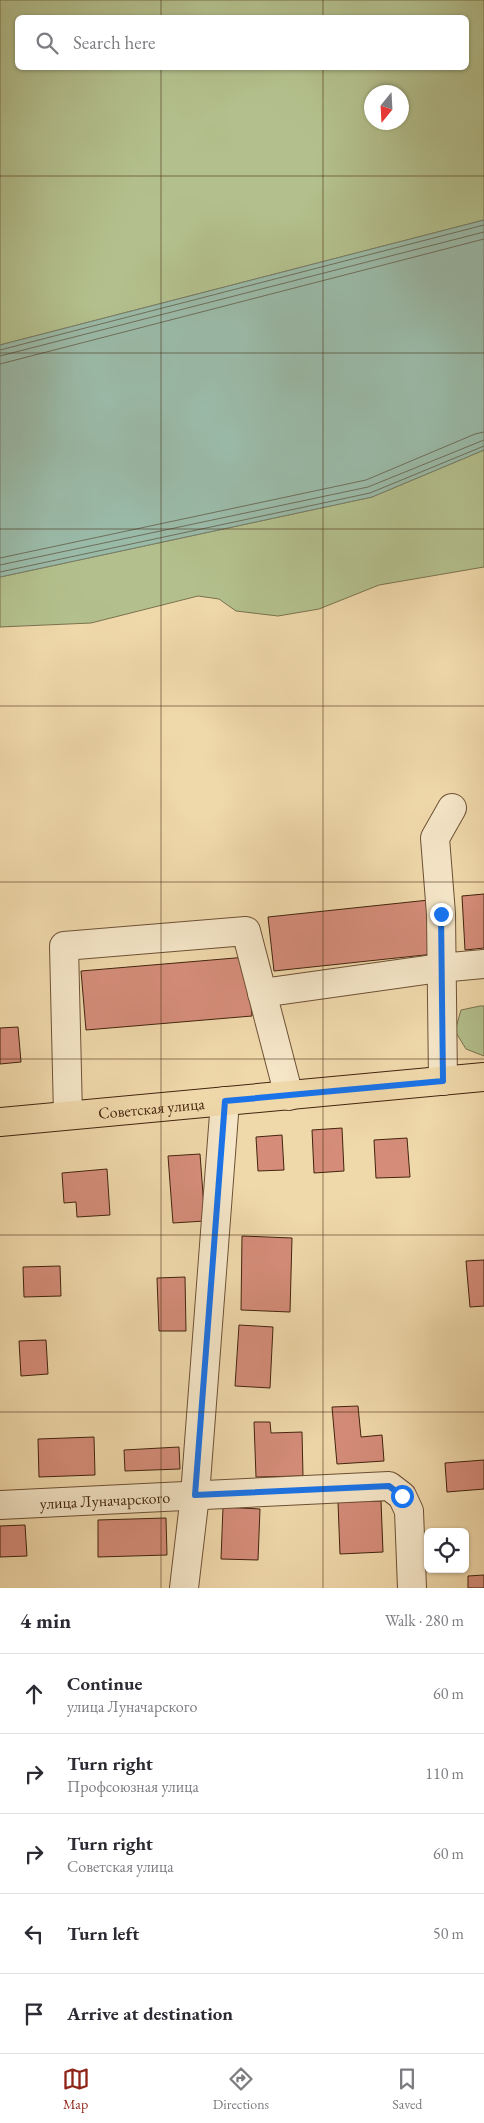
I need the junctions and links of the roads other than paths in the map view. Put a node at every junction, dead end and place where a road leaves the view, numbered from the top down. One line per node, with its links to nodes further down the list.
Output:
1 (452, 808): 3 (street)
2 (484, 964): 3 (street)
3 (440, 968): 4 (street); 6 (street)
4 (262, 993): 7 (street); 9 (street)
5 (484, 1077): 6 (main road, Советская улица)
6 (443, 1081): 7 (main road, Советская улица)
7 (289, 1096): 8 (main road, Советская улица)
8 (225, 1101): 9 (main road, Советская улица); 11 (street)
9 (68, 1115): 10 (main road, Советская улица)
10 (0, 1122)
11 (195, 1495): 12 (street, улица Луначарского); 13 (street); 14 (street, улица Луначарского)
12 (0, 1505)
13 (184, 1588)
14 (412, 1588)

